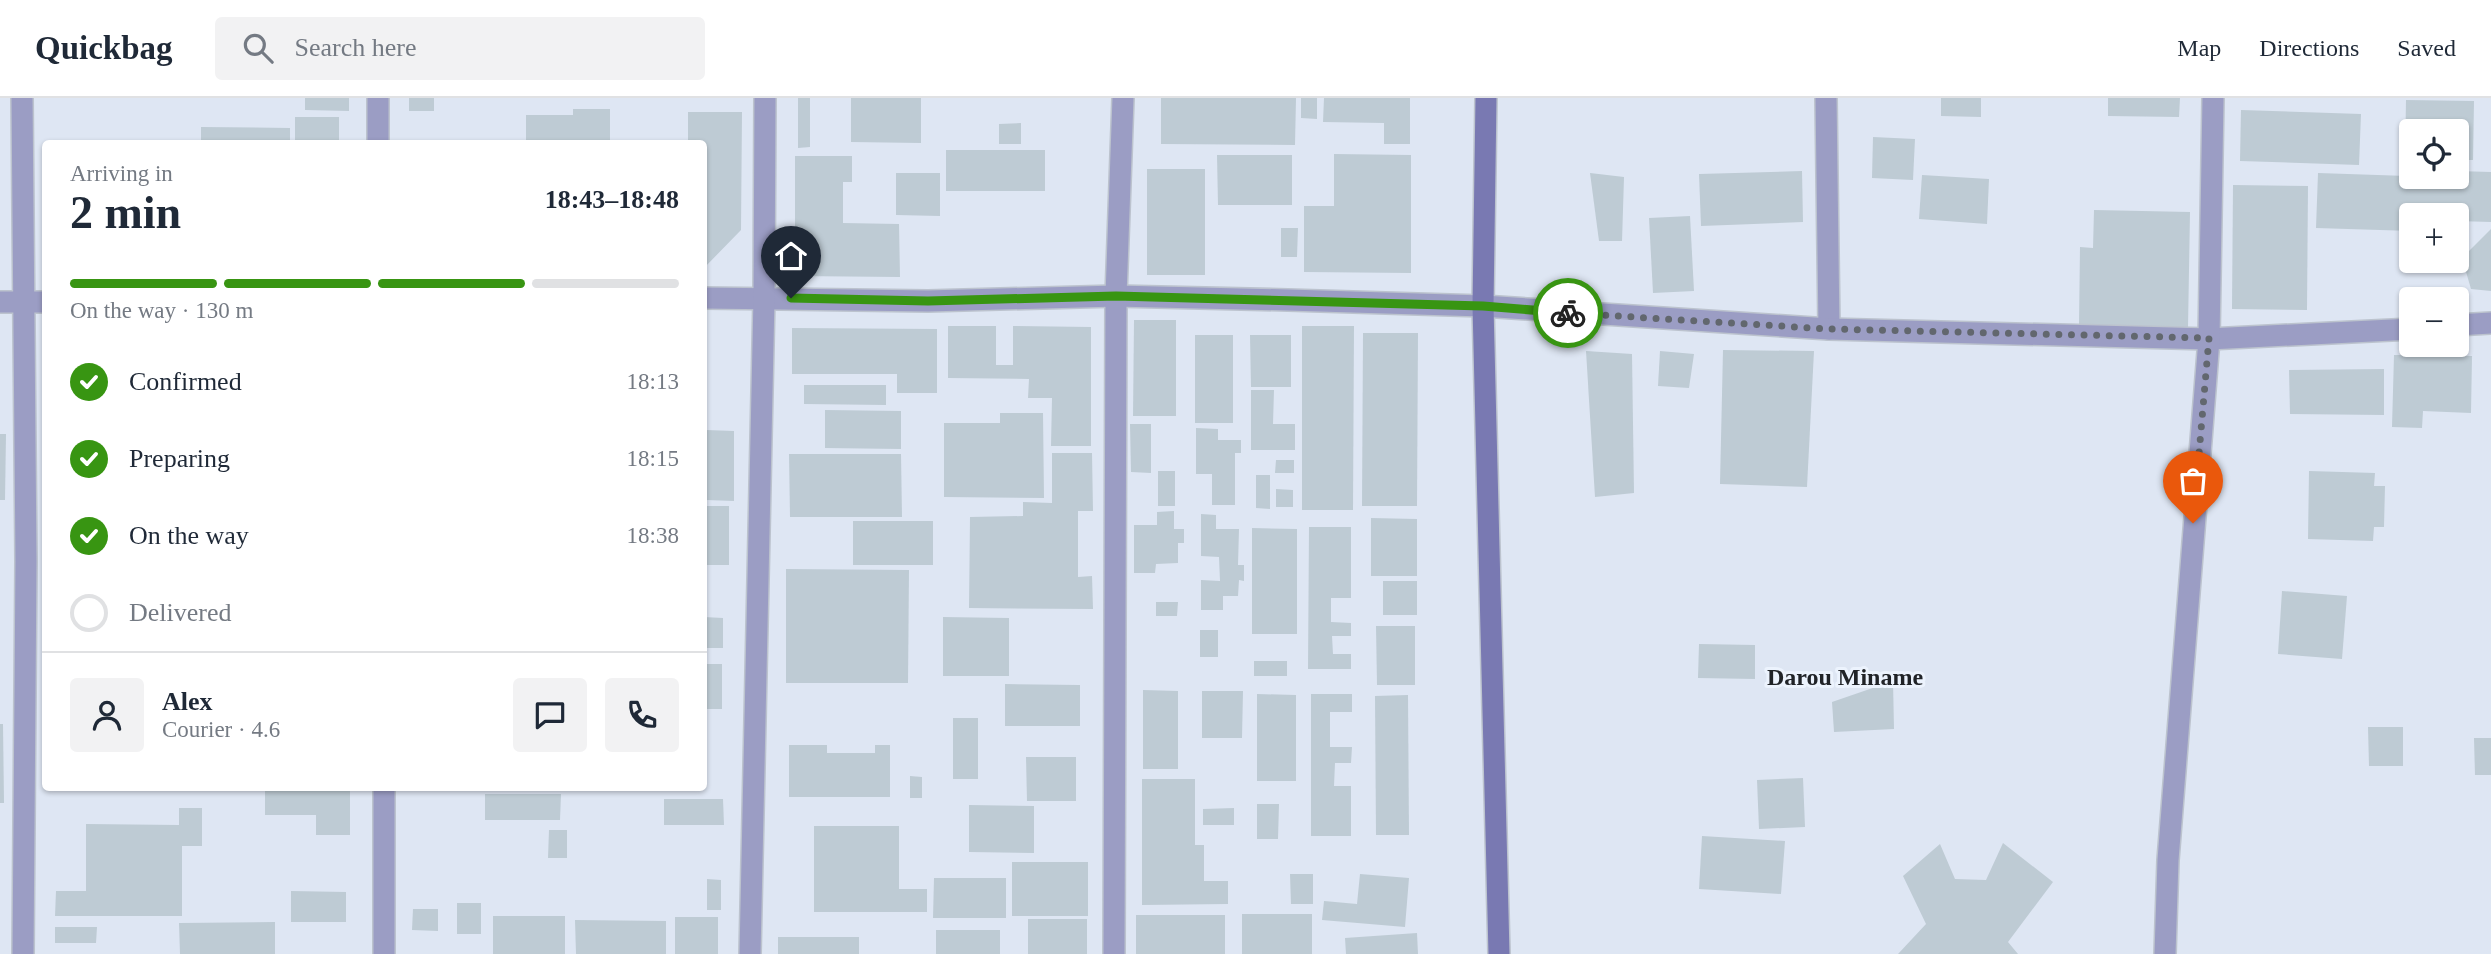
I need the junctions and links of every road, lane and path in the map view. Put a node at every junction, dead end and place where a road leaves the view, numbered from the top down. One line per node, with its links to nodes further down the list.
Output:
1 (22, 98): 13 (street)
2 (378, 98): 8 (street)
3 (765, 98): 11 (street)
4 (1124, 98): 9 (street)
5 (1486, 98): 14 (street)
6 (1826, 98): 17 (street)
7 (2213, 98): 19 (street)
8 (378, 140)
9 (1116, 296): 11 (street); 14 (street); 24 (street)
10 (707, 298): 11 (street)
11 (764, 298): 23 (street)
12 (0, 302): 13 (street)
13 (35, 302): 21 (street)
14 (1483, 306): 17 (street); 25 (street)
15 (2491, 323): 16 (street)
16 (2469, 324)
17 (1829, 329): 19 (street)
18 (2399, 330): 19 (street)
19 (2209, 338): 26 (street)
20 (384, 791): 22 (street)
21 (23, 954)
22 (384, 954)
23 (750, 954)
24 (1114, 954)
25 (1499, 954)
26 (2165, 954)

